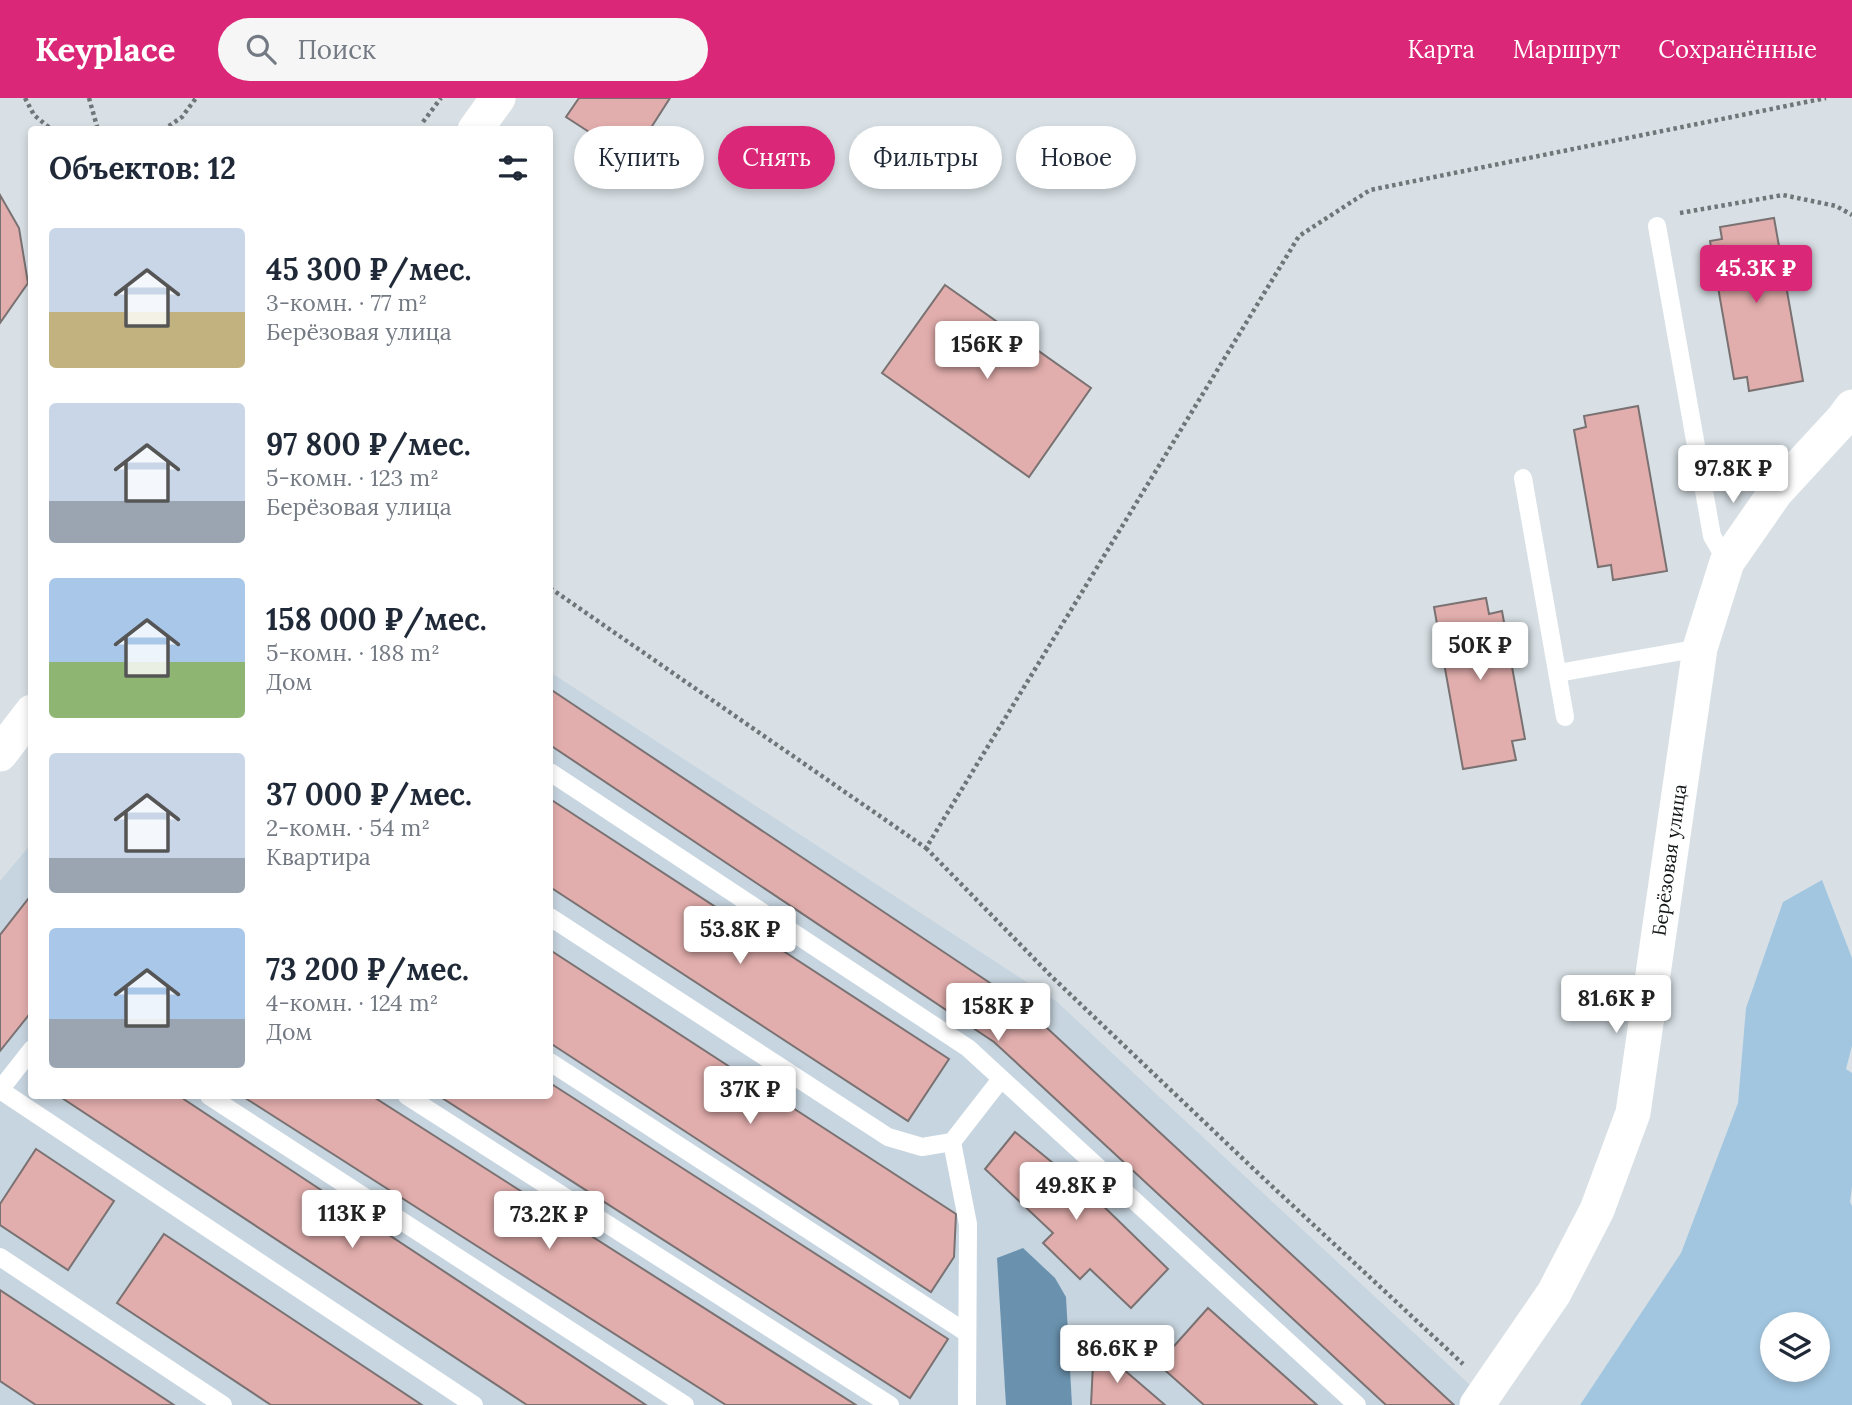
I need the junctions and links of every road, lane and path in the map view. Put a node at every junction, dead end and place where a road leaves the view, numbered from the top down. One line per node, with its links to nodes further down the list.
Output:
1 (25, 98): 8 (path)
2 (89, 98): 9 (path)
3 (196, 98): 10 (path)
4 (441, 98): 7 (path)
5 (498, 98): 11 (street)
6 (1826, 98): 24 (path)
7 (422, 122)
8 (47, 126)
9 (97, 126)
10 (169, 126)
11 (478, 126)
12 (1852, 215): 13 (path)
13 (1657, 226): 16 (lane)
14 (1848, 419): 16 (street, Берёзовая улица)
15 (1523, 478): 19 (lane)
16 (1727, 562): 18 (street, Берёзовая улица)
17 (553, 590): 24 (path)
18 (1700, 648): 19 (lane); 35 (street, Берёзовая улица)
19 (1558, 673): 21 (lane)
20 (28, 717): 22 (street)
21 (1565, 717)
22 (0, 754)
23 (553, 774): 28 (lane)
24 (926, 848): 35 (path)
25 (553, 919): 32 (lane)
26 (28, 1054): 29 (lane)
27 (553, 1064): 34 (lane)
28 (1001, 1079): 32 (lane); 41 (lane)
29 (0, 1090): 37 (lane)
30 (214, 1099): 38 (lane)
31 (412, 1099): 39 (lane)
32 (952, 1142): 34 (lane)
33 (0, 1257): 36 (lane)
34 (967, 1333): 40 (lane)
35 (1483, 1397)
36 (223, 1405)
37 (474, 1405)
38 (685, 1405)
39 (890, 1405)
40 (967, 1405)
41 (1357, 1405)

